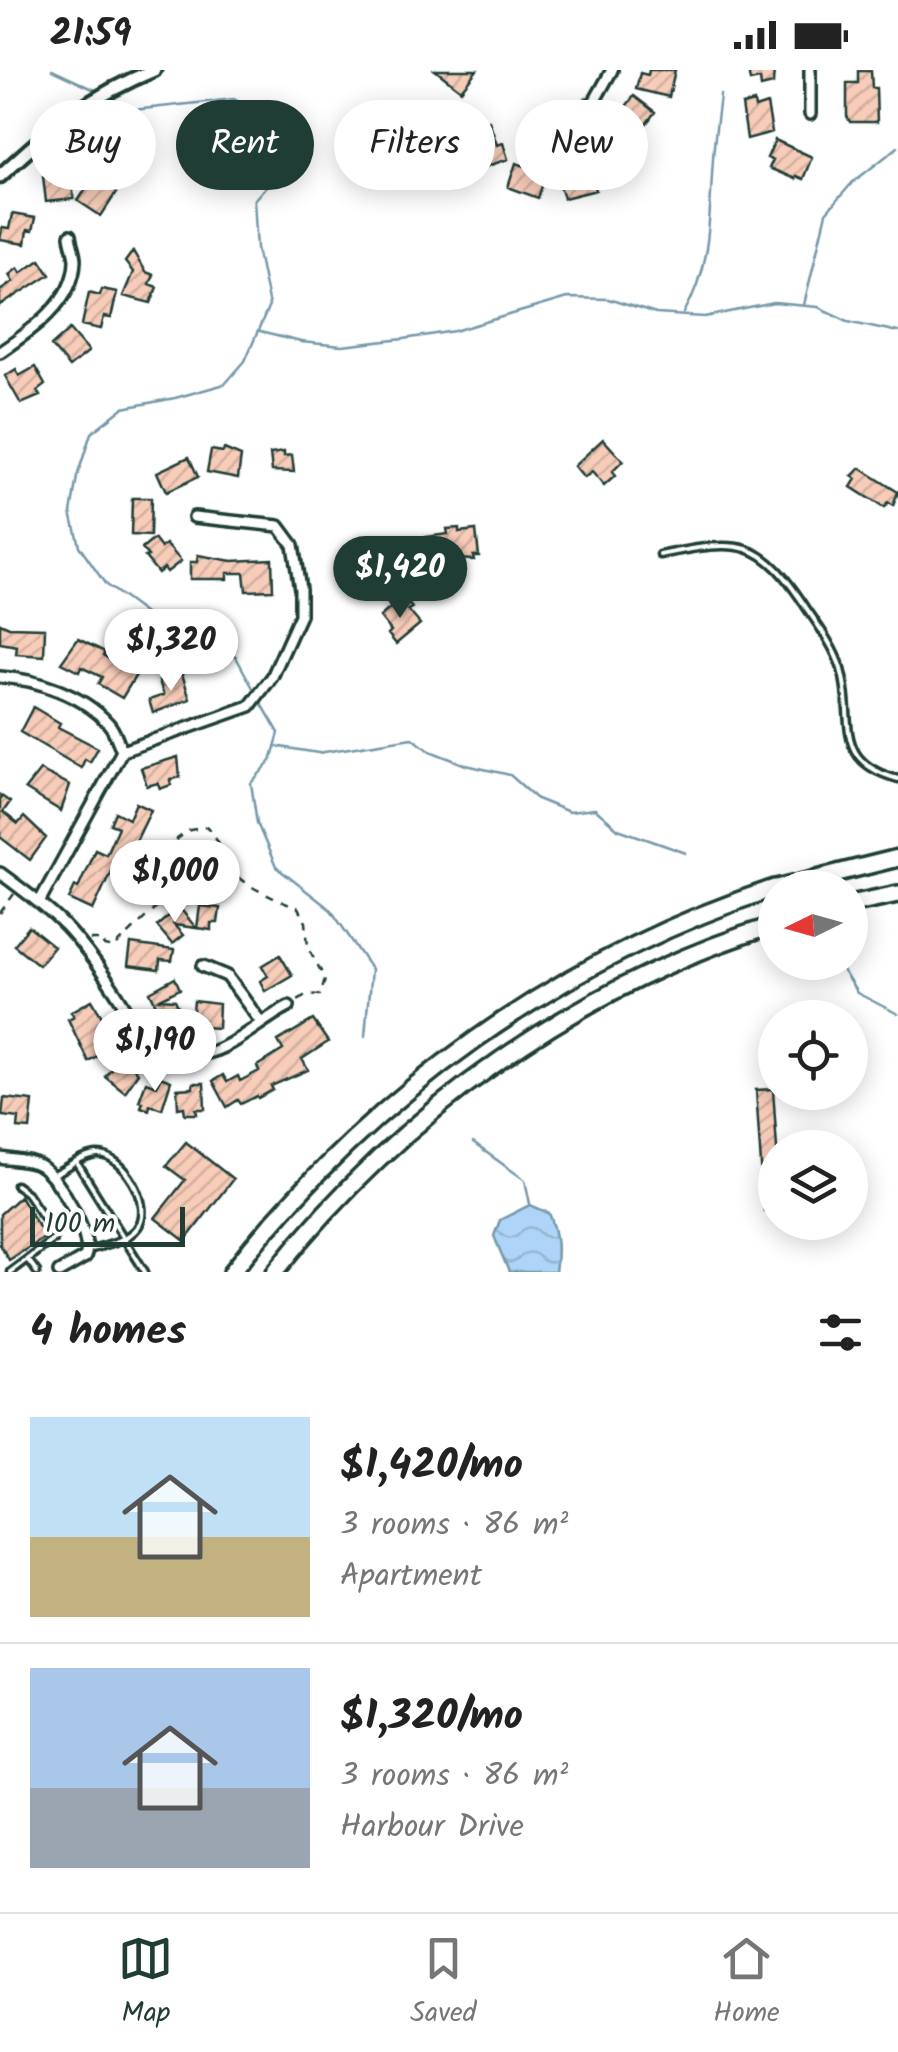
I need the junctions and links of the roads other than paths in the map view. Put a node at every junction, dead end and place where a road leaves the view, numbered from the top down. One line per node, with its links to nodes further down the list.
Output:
1 (154, 70): 6 (street)
2 (612, 70): 4 (street)
3 (810, 70): 5 (street)
4 (595, 100)
5 (810, 114)
6 (0, 176)
7 (70, 236): 8 (street)
8 (0, 352)
9 (194, 517): 12 (street)
10 (660, 555): 13 (lane)
11 (0, 677): 12 (street)
12 (122, 751): 20 (street)
13 (898, 778)
14 (898, 858): 15 (highway)
15 (849, 870)
16 (0, 872): 20 (street)
17 (758, 894): 36 (highway)
18 (898, 894): 19 (highway)
19 (868, 900)
20 (39, 902): 24 (street)
21 (758, 930): 37 (highway)
22 (203, 966): 24 (street)
23 (289, 1006): 24 (street)
24 (260, 1021)
25 (0, 1158): 27 (street)
26 (77, 1163): 27 (lane); 29 (lane); 29 (lane)
27 (52, 1176): 30 (street)
28 (16, 1185): 31 (lane)
29 (126, 1238): 30 (lane); 35 (lane)
30 (87, 1253): 34 (street)
31 (28, 1259): 32 (lane); 33 (lane)
32 (10, 1272)
33 (37, 1272)
34 (60, 1272)
35 (145, 1272)
36 (232, 1272)
37 (275, 1272)

